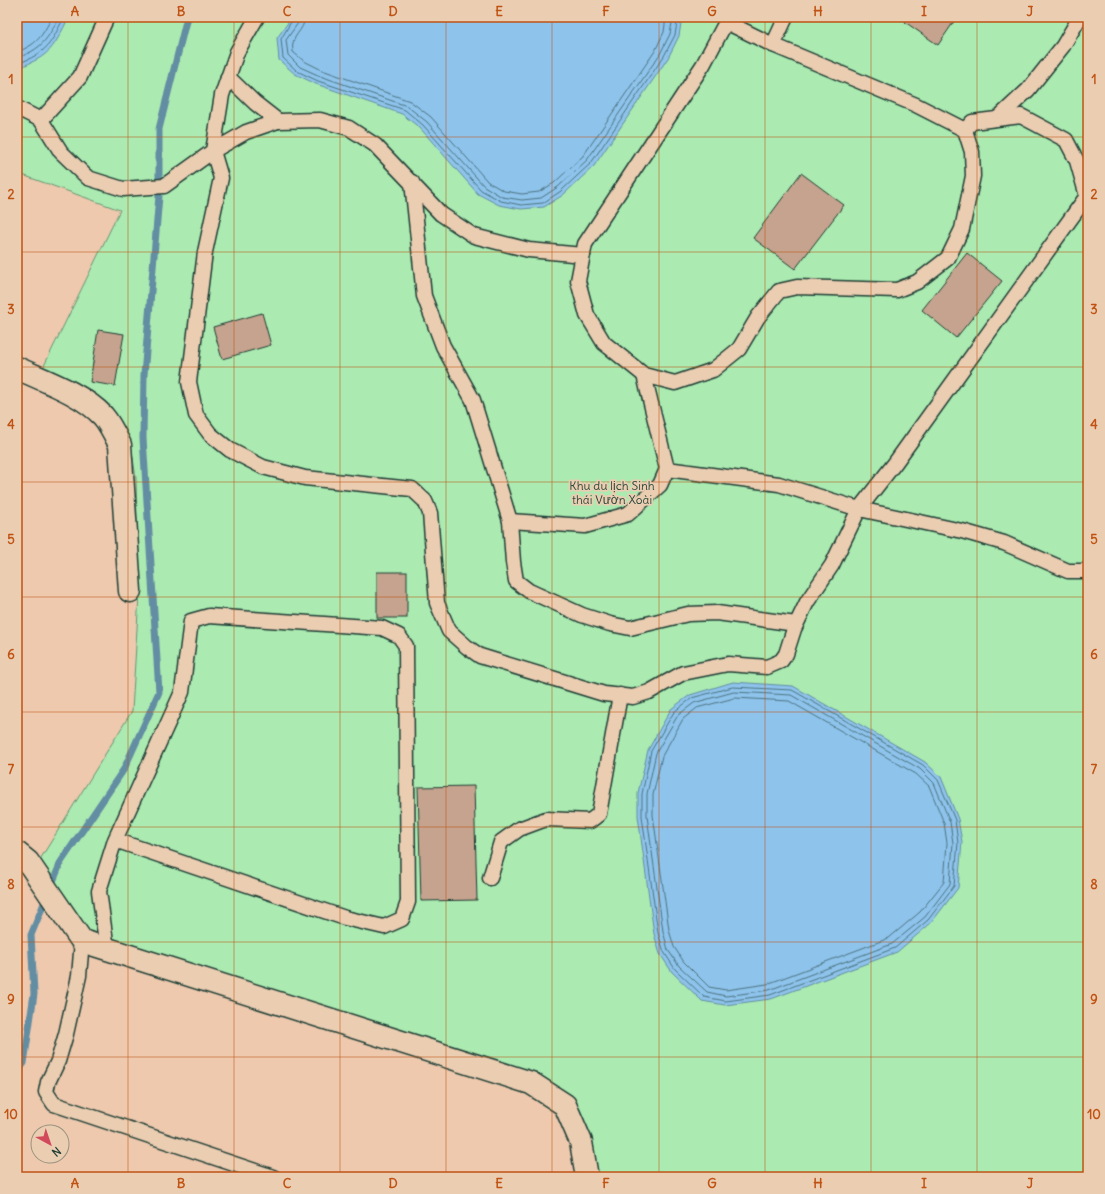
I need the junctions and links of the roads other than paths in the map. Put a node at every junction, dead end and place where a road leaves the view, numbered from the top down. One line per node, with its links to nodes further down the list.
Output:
1 (107, 17): 10 (lane)
2 (257, 17): 7 (lane)
3 (786, 17): 6 (lane)
4 (1080, 17): 9 (lane)
5 (725, 19): 6 (lane); 16 (lane)
6 (773, 45): 12 (lane)
7 (228, 77): 11 (lane); 13 (lane)
8 (17, 108): 10 (lane)
9 (999, 117): 12 (lane); 15 (lane)
10 (41, 120): 13 (lane)
11 (278, 121): 13 (lane); 14 (lane)
12 (965, 130): 18 (lane)
13 (213, 151): 25 (lane)
14 (412, 182): 16 (lane); 21 (lane)
15 (1088, 196): 20 (lane)
16 (583, 255): 18 (lane)
17 (17, 368): 23 (street)
18 (644, 375): 19 (lane)
19 (667, 468): 20 (lane); 21 (lane)
20 (859, 509): 22 (lane); 24 (lane)
21 (510, 521): 24 (lane)
22 (1088, 571)
23 (130, 591)
24 (796, 624): 25 (lane)
25 (620, 695): 28 (lane)
26 (115, 840): 26 (lane); 30 (lane)
27 (22, 857): 29 (street)
28 (490, 878)
29 (82, 941): 30 (street); 31 (lane)
30 (107, 949): 32 (street)
31 (273, 1177)
32 (587, 1177)

